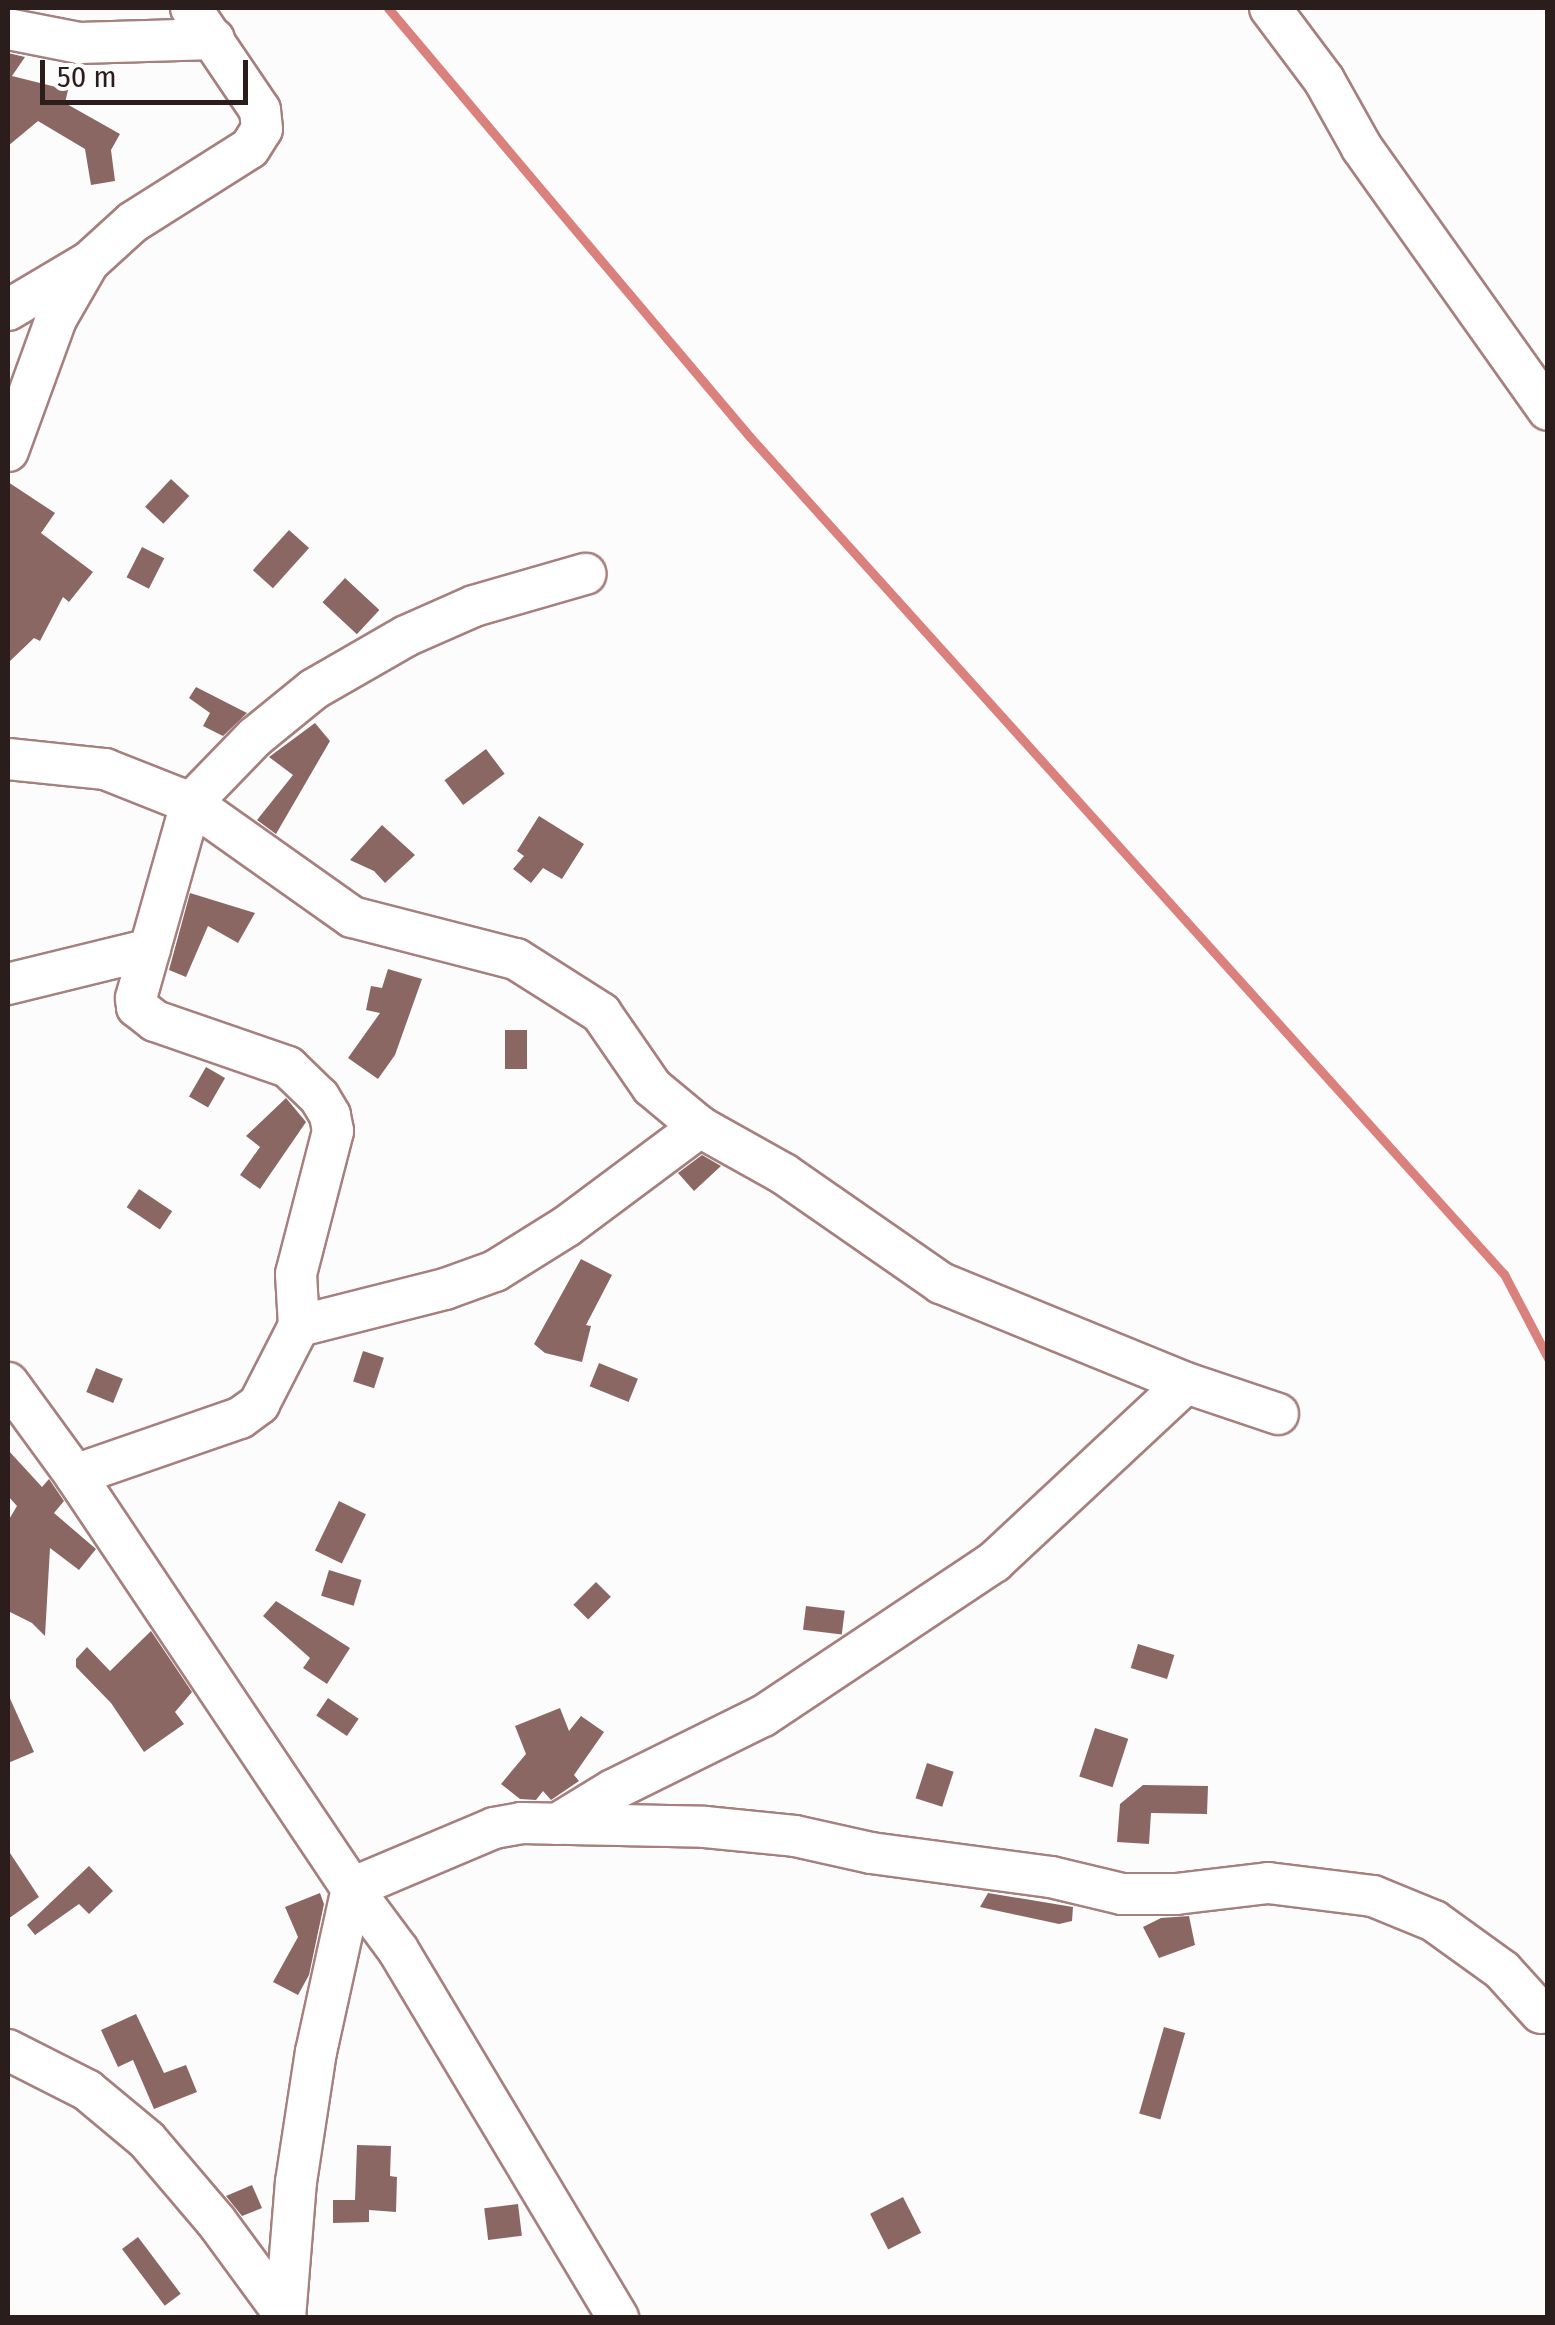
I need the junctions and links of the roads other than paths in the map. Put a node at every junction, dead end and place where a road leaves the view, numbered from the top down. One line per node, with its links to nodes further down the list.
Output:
1 (1270, 8): 6 (street)
2 (202, 23): 3 (street); 4 (street)
3 (8, 29)
4 (88, 262): 5 (street); 7 (street)
5 (8, 310)
6 (1548, 410)
7 (8, 451)
8 (585, 574): 10 (street)
9 (8, 758): 10 (street)
10 (192, 803): 11 (street); 13 (street)
11 (150, 949): 12 (street); 14 (street)
12 (8, 984)
13 (700, 1127): 14 (street); 16 (street)
14 (299, 1326): 18 (street)
15 (8, 1383): 18 (street)
16 (1186, 1383): 17 (street); 19 (street)
17 (1278, 1414)
18 (75, 1475): 20 (street)
19 (557, 1824): 20 (street); 21 (street)
20 (352, 1888): 23 (street); 24 (street)
21 (1542, 2013)
22 (8, 2050): 23 (street)
23 (285, 2316)
24 (618, 2318)

